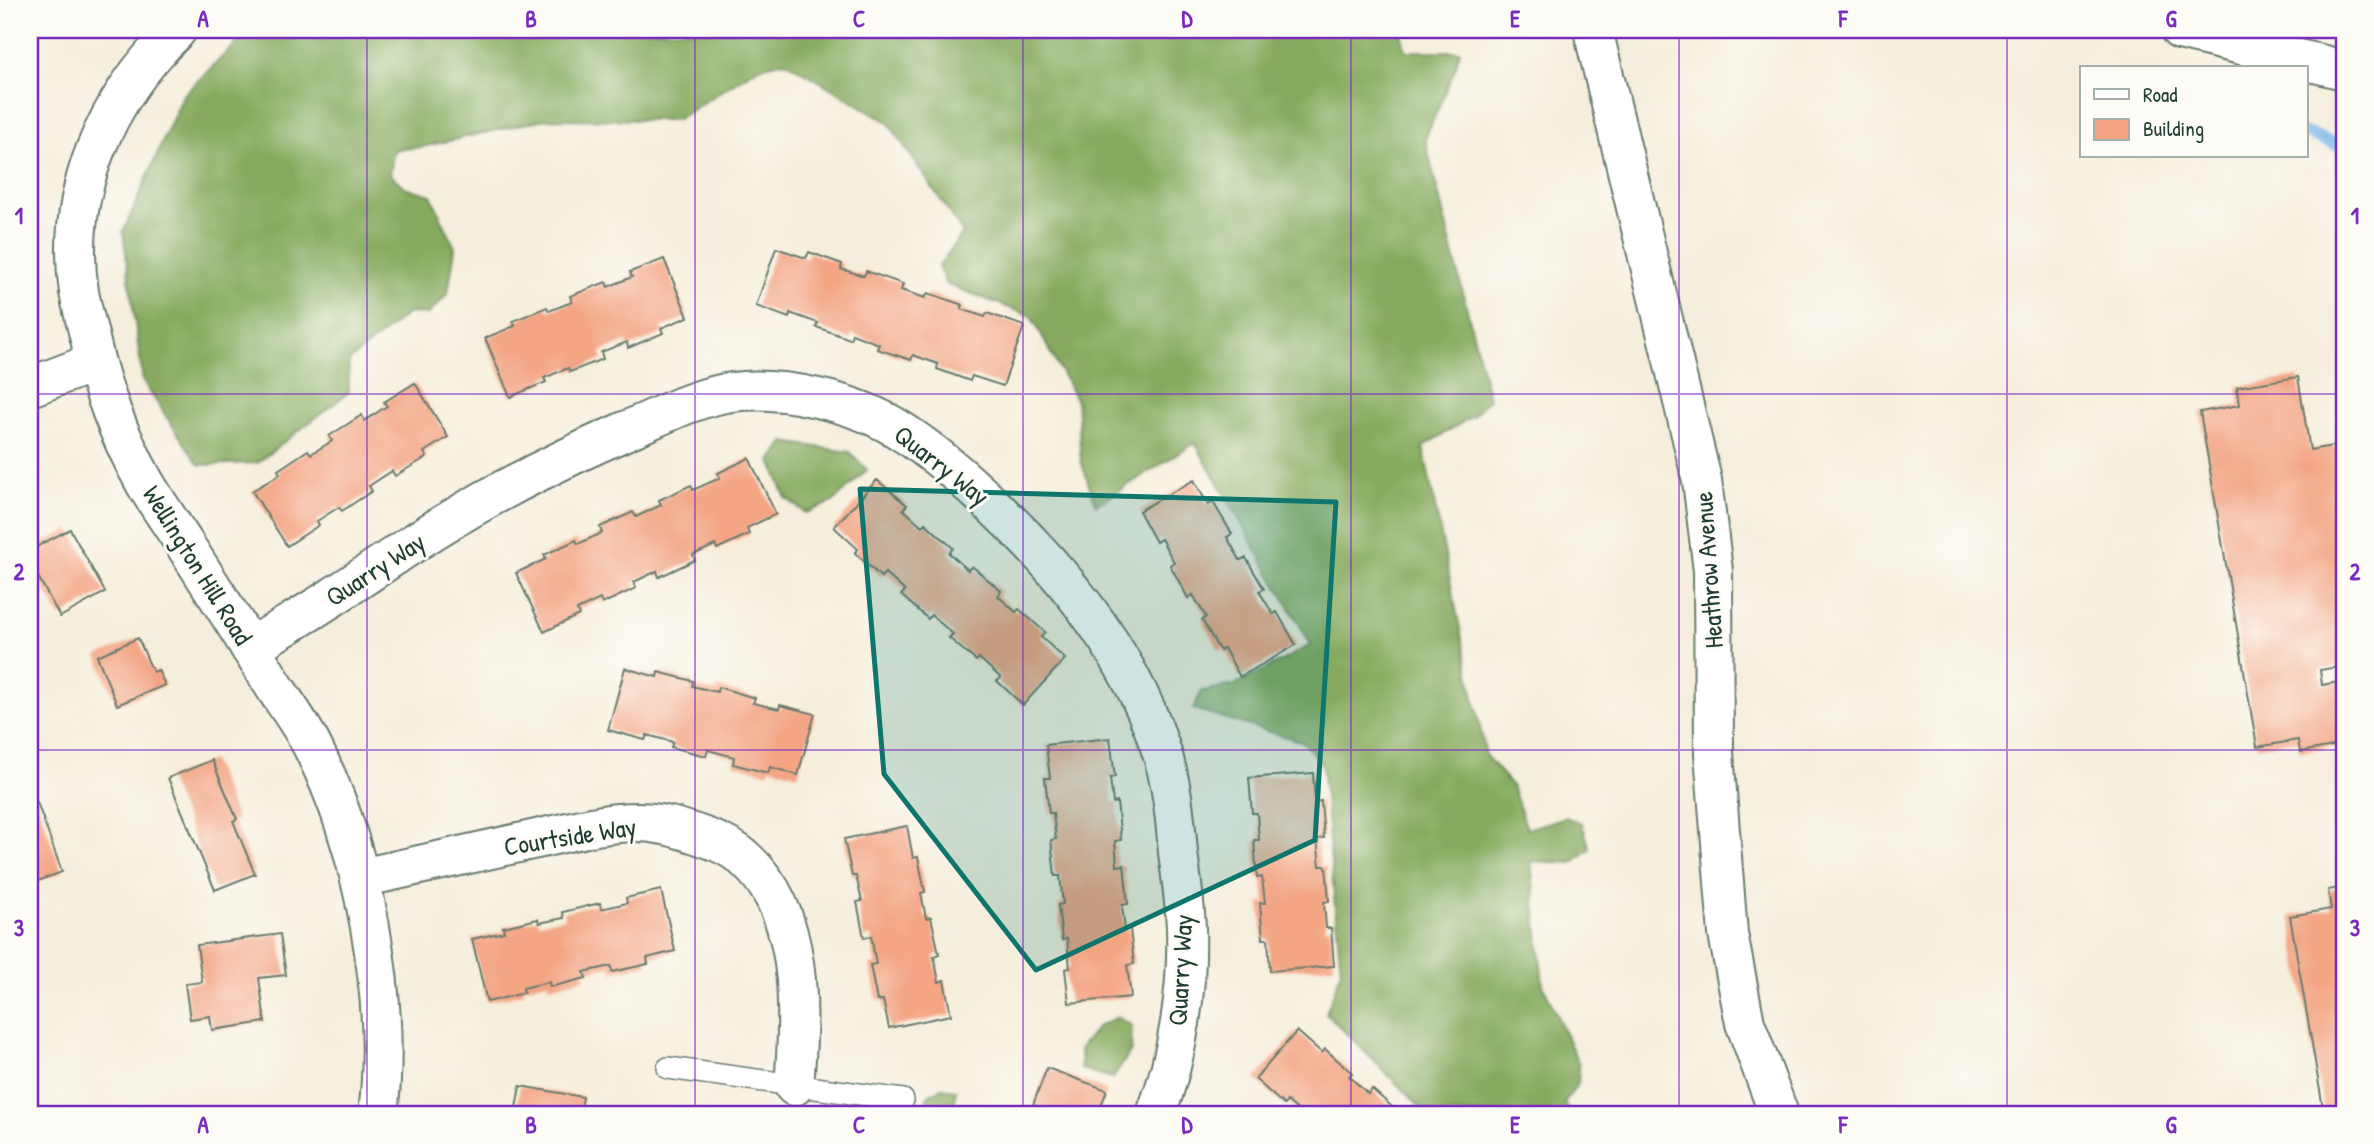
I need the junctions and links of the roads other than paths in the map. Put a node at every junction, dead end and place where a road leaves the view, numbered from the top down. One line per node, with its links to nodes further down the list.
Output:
1 (177, 30): 5 (street, Wellington Hill Road)
2 (1593, 30): 14 (street, Heathrow Avenue)
3 (2180, 30): 4 (street)
4 (2344, 70)
5 (95, 362): 6 (street); 7 (street, Wellington Hill Road)
6 (30, 387)
7 (250, 648): 8 (street, Wellington Hill Road); 12 (street, Quarry Way)
8 (361, 878): 10 (street, Courtside Way); 13 (street, Wellington Hill Road)
9 (668, 1068): 10 (lane)
10 (794, 1086): 11 (lane)
11 (903, 1100)
12 (1162, 1112)
13 (378, 1114)
14 (1779, 1114)

